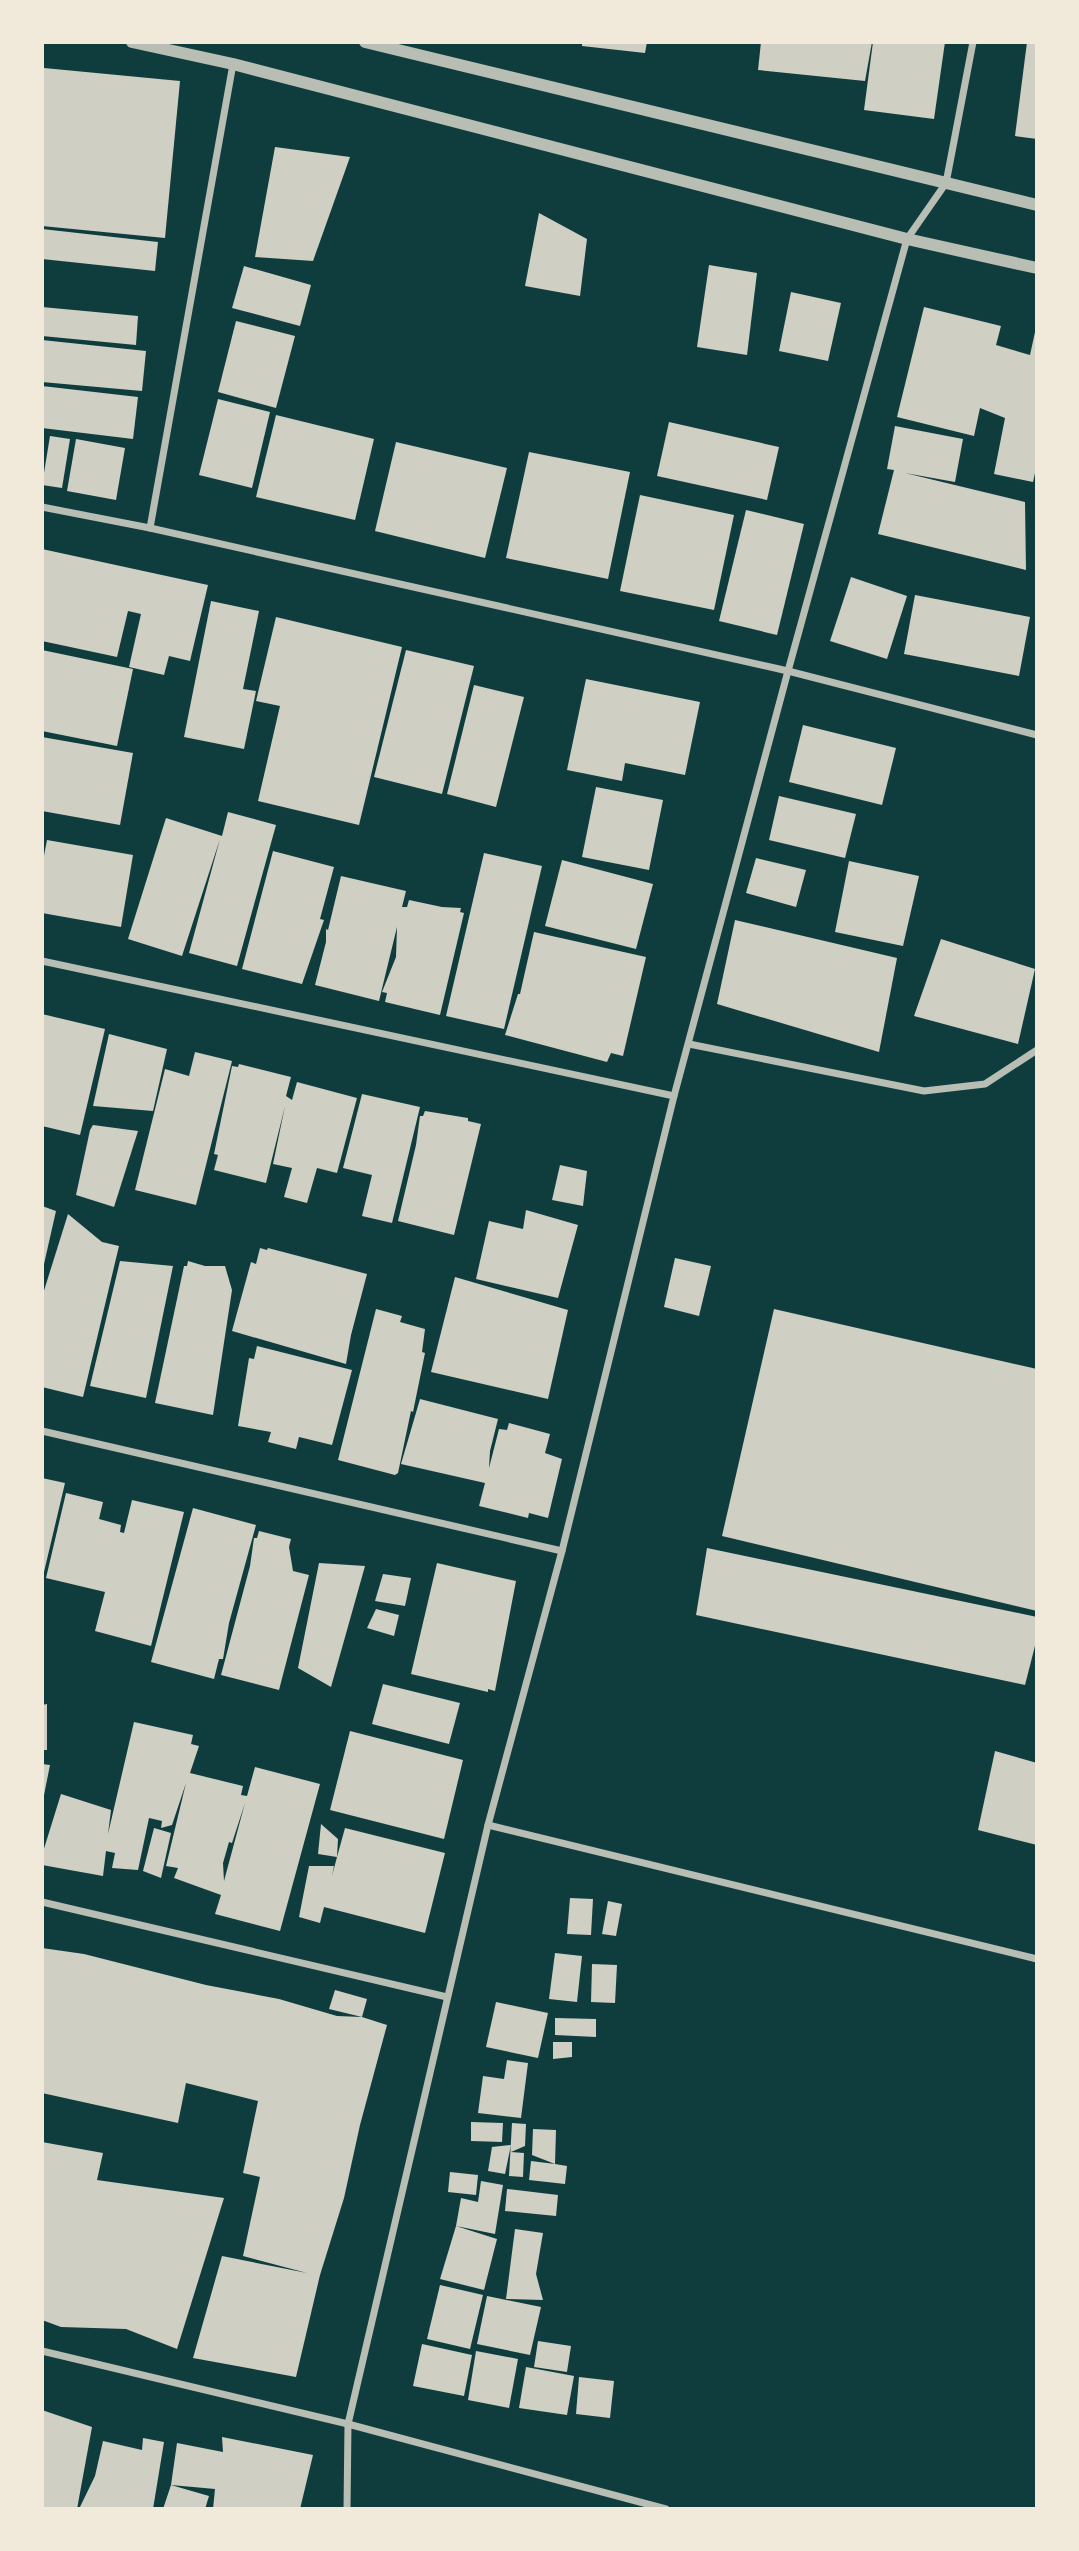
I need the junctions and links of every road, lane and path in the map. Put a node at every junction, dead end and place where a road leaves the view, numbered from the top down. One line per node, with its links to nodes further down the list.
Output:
1 (132, 42): 4 (street)
2 (365, 42): 5 (street)
3 (973, 42): 5 (street)
4 (233, 64): 7 (street); 10 (street)
5 (946, 183): 6 (street); 7 (street)
6 (1037, 205)
7 (907, 239): 8 (street); 11 (street)
8 (1037, 268)
9 (42, 507): 10 (street)
10 (150, 528): 11 (street)
11 (788, 671): 12 (street); 14 (street)
12 (1037, 735)
13 (42, 961): 16 (street)
14 (689, 1044): 15 (street); 16 (street)
15 (1037, 1050)
16 (674, 1096): 18 (street)
17 (42, 1431): 18 (street)
18 (562, 1551): 19 (street)
19 (488, 1825): 21 (street); 22 (street)
20 (42, 1902): 22 (street)
21 (1037, 1959)
22 (447, 1997): 24 (street)
23 (42, 2351): 24 (street)
24 (348, 2424): 25 (street); 26 (street)
25 (661, 2508)
26 (346, 2509)

